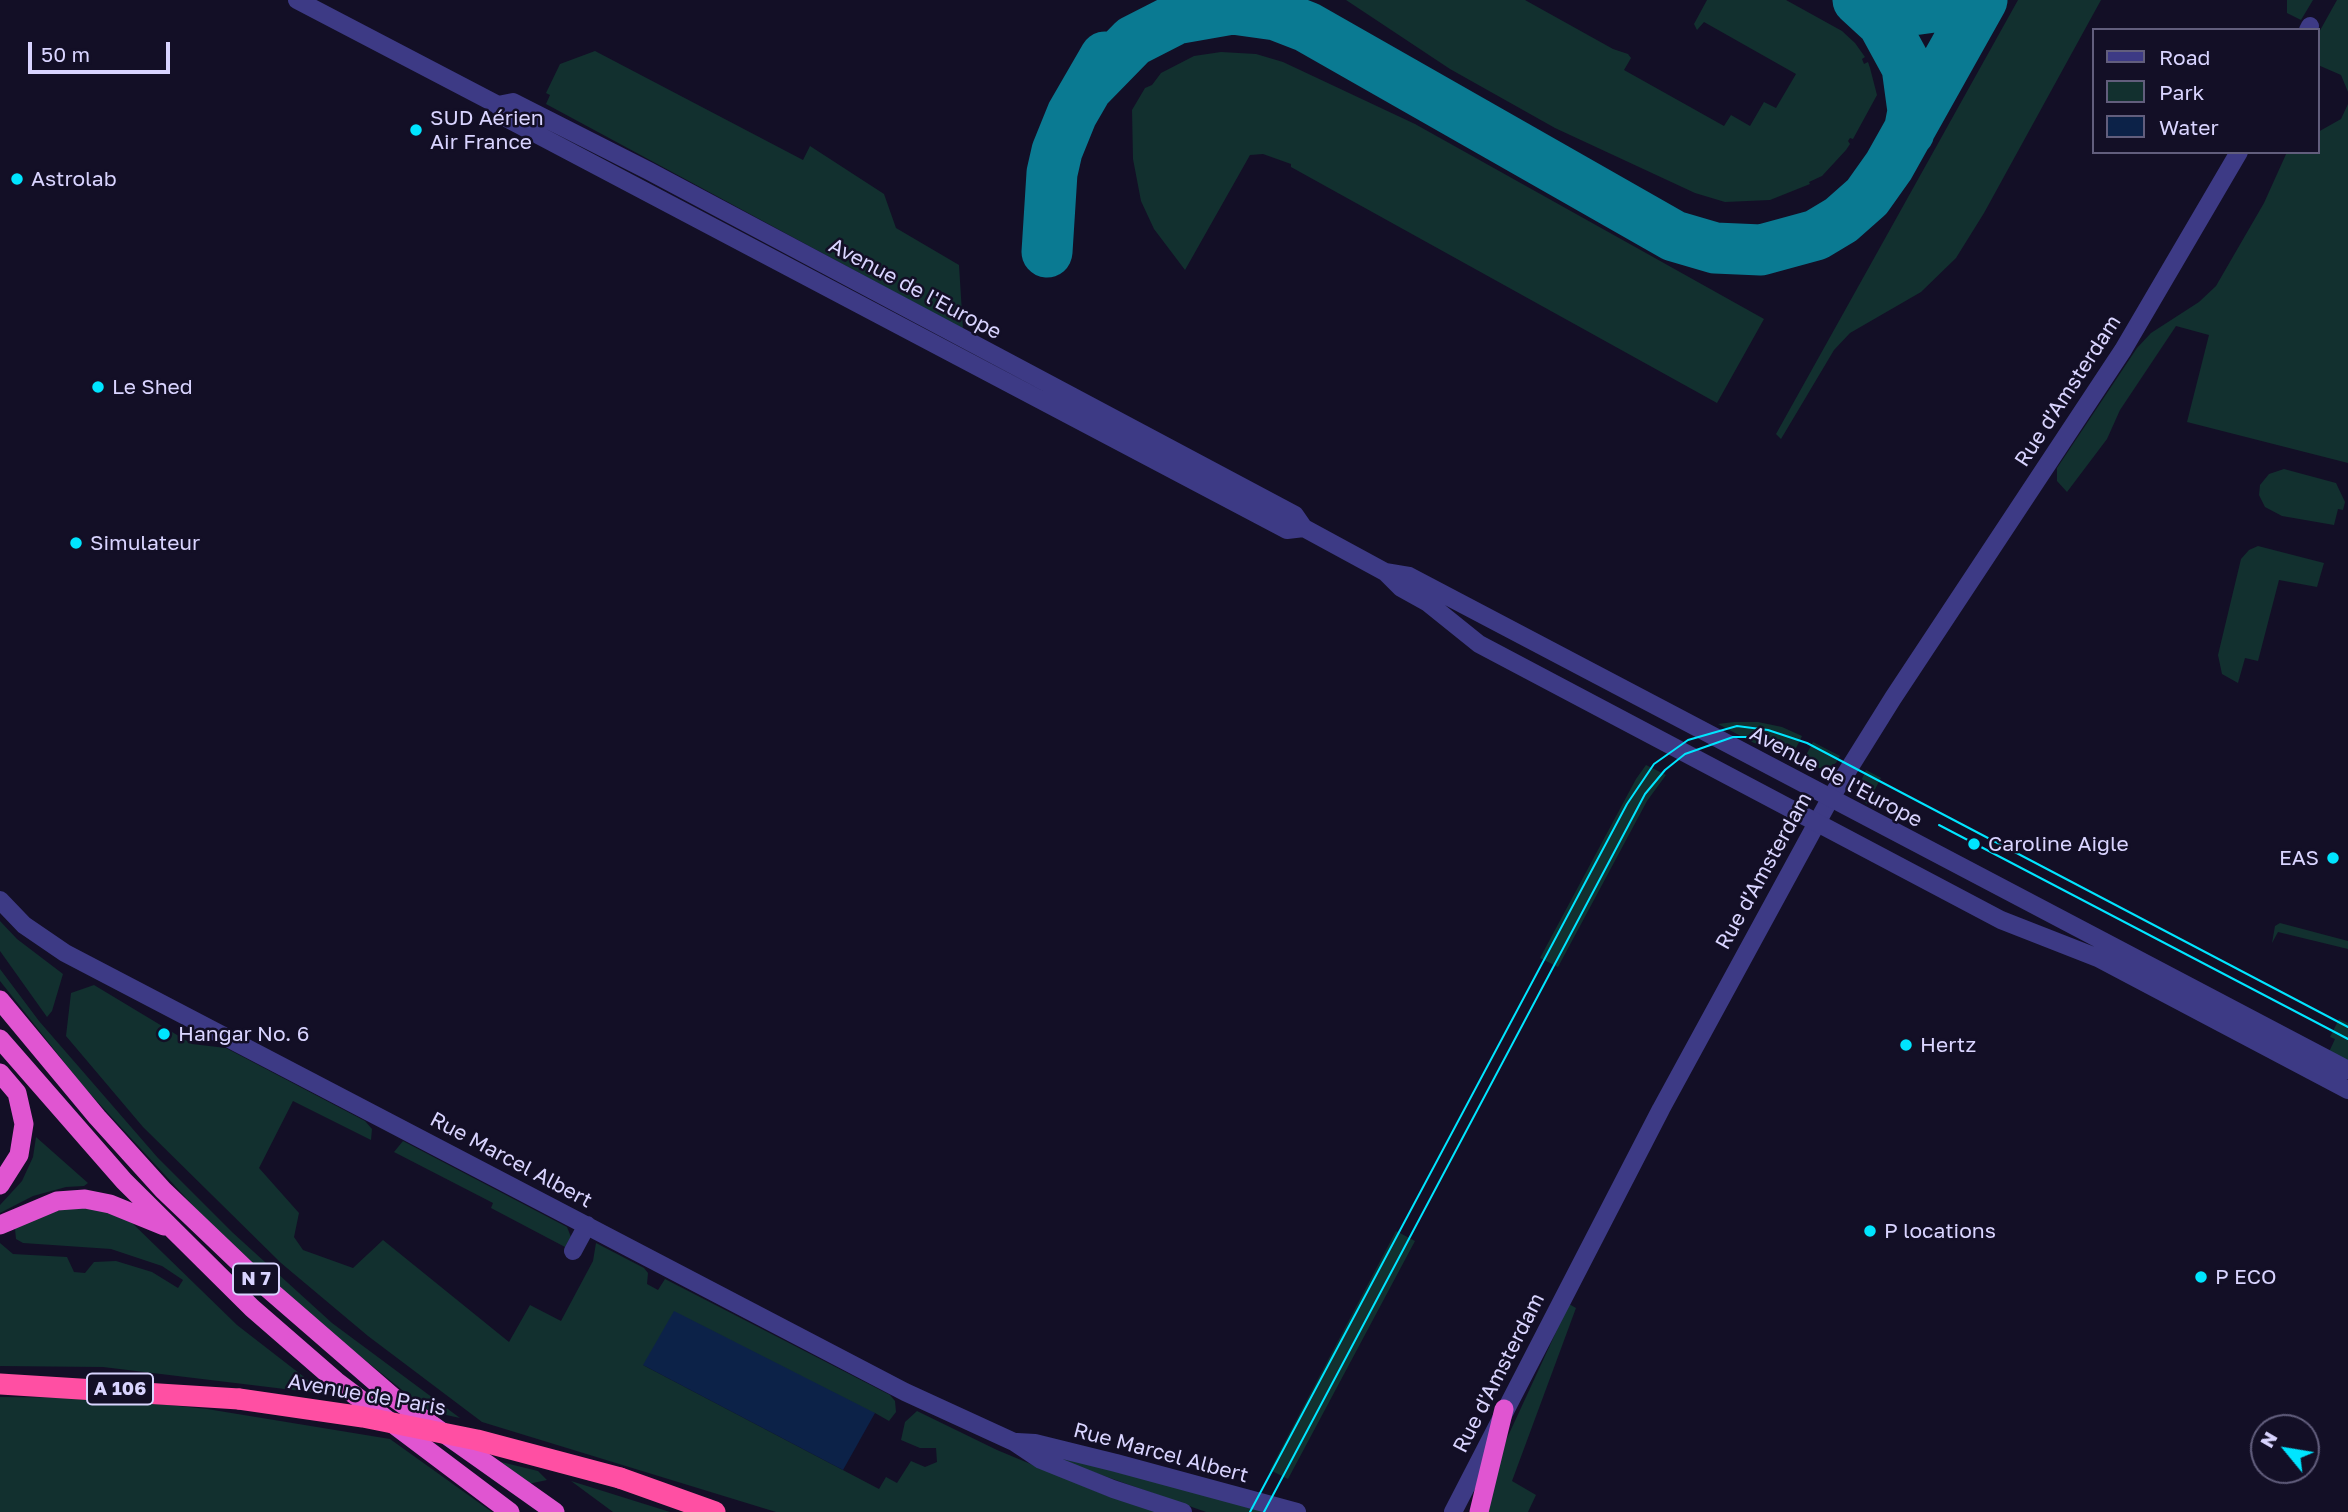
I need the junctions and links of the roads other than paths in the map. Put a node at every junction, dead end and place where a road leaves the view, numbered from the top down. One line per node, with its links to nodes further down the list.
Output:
1 (298, 0): 3 (street, Avenue de l'Europe)
2 (2238, 154): 6 (street, Rue d'Amsterdam)
3 (1385, 572): 4 (street, Avenue de l'Europe); 5 (street)
4 (1667, 713): 5 (street); 6 (street, Avenue de l'Europe)
5 (1654, 738): 7 (street)
6 (1830, 799): 7 (street, Rue d'Amsterdam); 11 (street, Avenue de l'Europe)
7 (1816, 823): 13 (street); 20 (street, Rue d'Amsterdam)
8 (0, 900): 16 (street, Rue Marcel Albert)
9 (0, 1000): 24 (highway, N 7)
10 (0, 1040): 17 (highway, N 7)
11 (2348, 1070)
12 (0, 1073): 14 (highway)
13 (2348, 1090)
14 (0, 1185)
15 (0, 1225): 17 (highway)
16 (587, 1225): 18 (street); 21 (street, Rue Marcel Albert)
17 (170, 1228): 23 (highway, N 7)
18 (573, 1251)
19 (0, 1384): 25 (highway, Avenue de Paris / A 106, bridge)
20 (1504, 1409): 22 (street, Rue d'Amsterdam); 30 (highway)
21 (1014, 1442): 26 (street, Rue Marcel Albert); 27 (street, Rue Marcel Albert)
22 (1462, 1495): 28 (street, Rue d'Amsterdam); 29 (street, Rue d'Amsterdam)
23 (510, 1512)
24 (555, 1512)
25 (715, 1512)
26 (1183, 1512)
27 (1297, 1512)
28 (1439, 1512)
29 (1453, 1512)
30 (1479, 1512)

